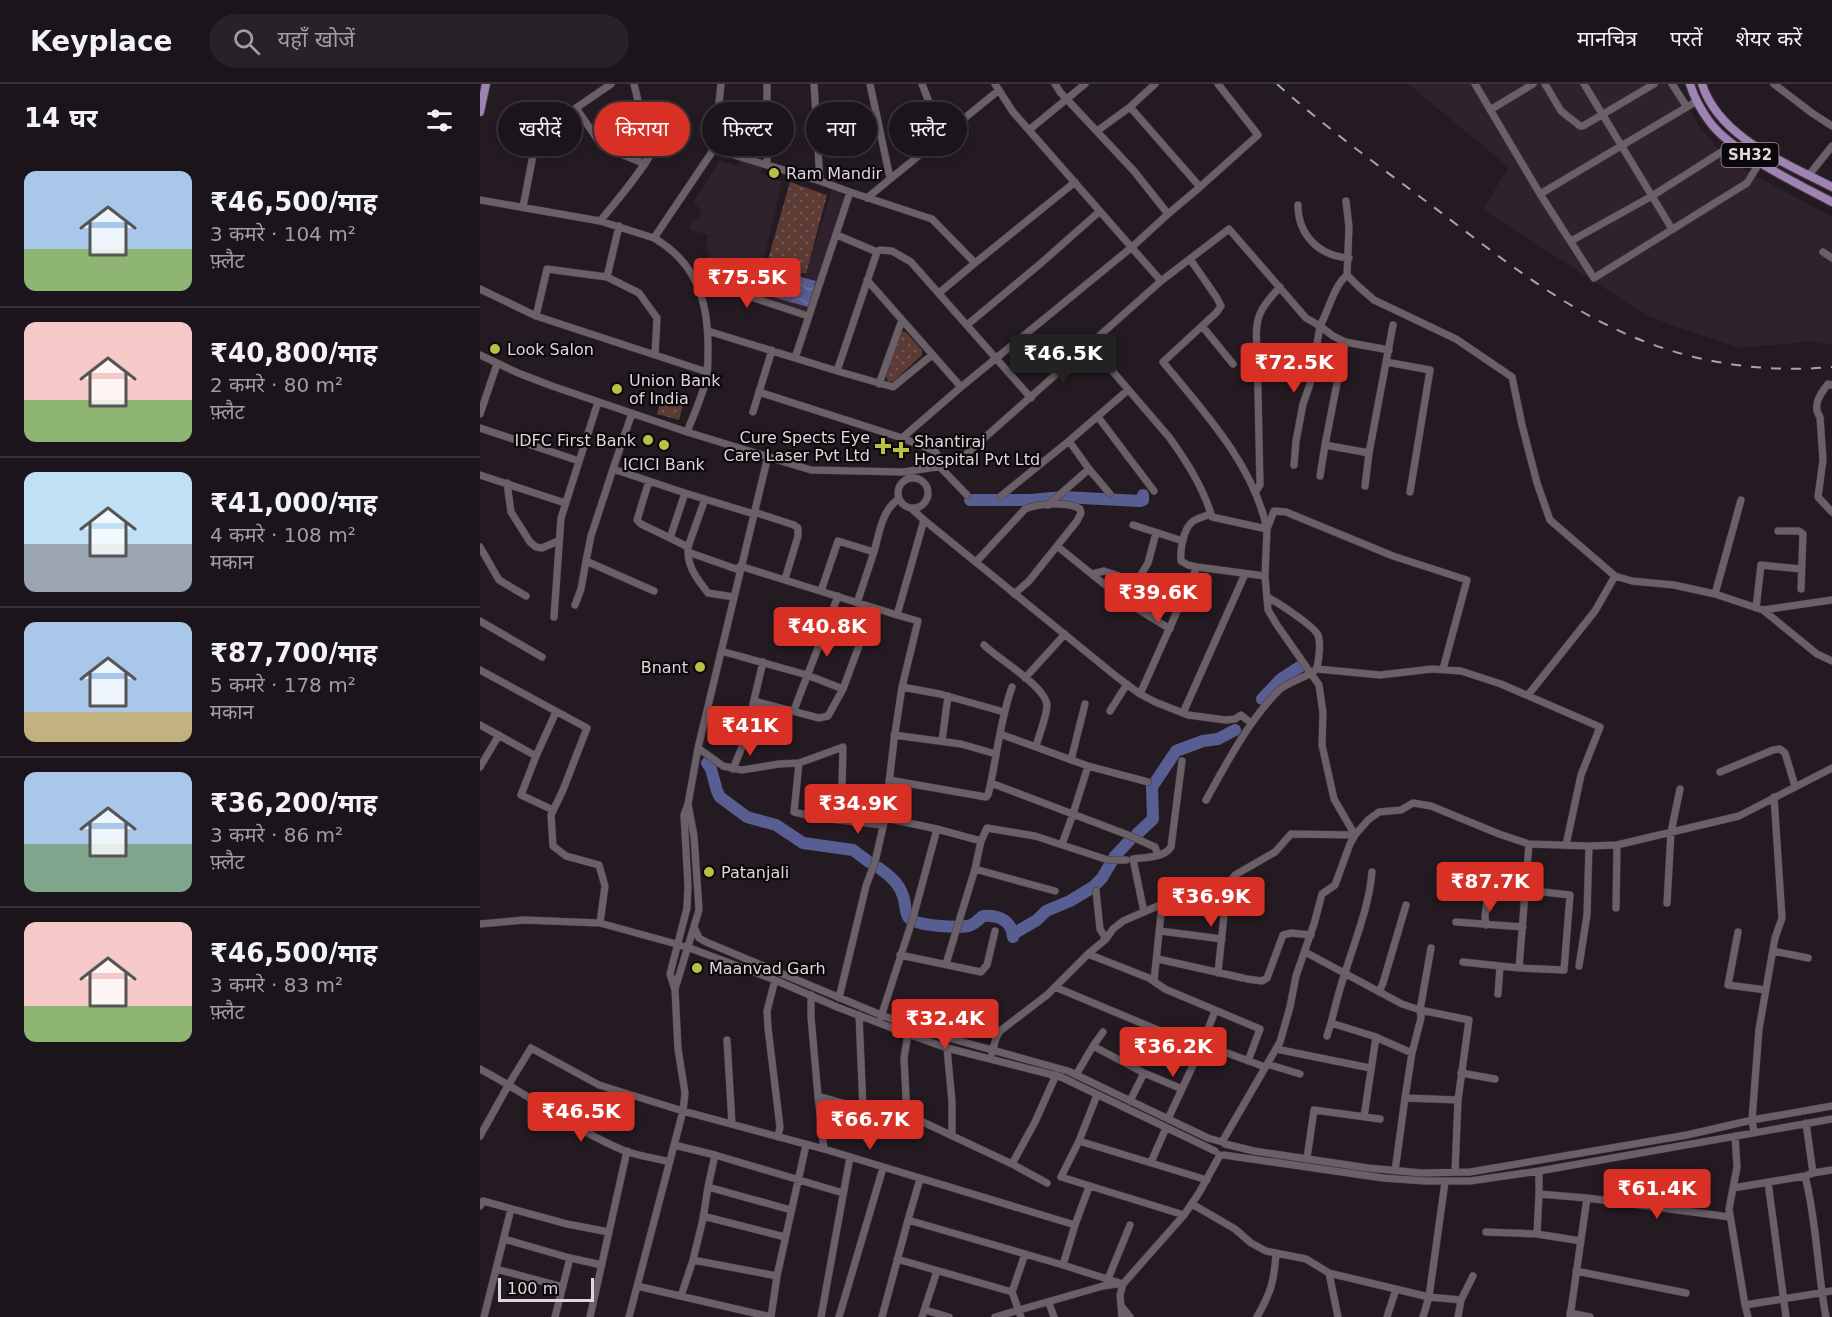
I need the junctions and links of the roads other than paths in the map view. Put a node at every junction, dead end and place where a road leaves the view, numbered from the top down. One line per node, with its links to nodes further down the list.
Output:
1 (486, 84): 31 (main road)
2 (611, 84): 27 (street)
3 (634, 84): 46 (street)
4 (721, 84): 25 (street)
5 (767, 84): 47 (street)
6 (814, 84): 50 (street)
7 (870, 84): 49 (street)
8 (922, 84): 26 (street)
9 (1055, 84): 23 (street)
10 (1085, 84): 23 (street)
11 (1155, 84): 28 (street)
12 (1218, 84): 52 (street)
13 (1475, 84): 30 (street)
14 (1533, 84): 30 (street)
15 (1545, 84): 33 (street)
16 (1584, 84): 33 (street)
17 (1654, 84): 33 (street)
18 (1671, 84): 29 (street)
19 (1690, 84): 24 (main road, SH32)
20 (1702, 84): 48 (main road, SH32)
21 (1774, 84): 35 (street)
22 (997, 87): 32 (street); 36 (street)
23 (1068, 100): 36 (street); 37 (street)
24 (1697, 101): 29 (street); 38 (main road, SH32)
25 (719, 102)
26 (929, 102)
27 (582, 104)
28 (1130, 107): 37 (street); 52 (street)
29 (1687, 107): 39 (street)
30 (1490, 110): 55 (street)
31 (480, 112)
32 (967, 114)
33 (1602, 114): 39 (street)
34 (582, 117): 46 (street)
35 (1832, 126)
36 (1029, 130): 51 (street)
37 (1097, 131): 64 (street)
38 (1734, 144): 45 (main road, SH32); 56 (street)
39 (1621, 146): 55 (street); 56 (street)
40 (1832, 146): 48 (street)
41 (533, 156): 62 (street)
42 (709, 156): 69 (street)
43 (737, 156): 47 (street)
44 (917, 156): 49 (street)
45 (1760, 162): 60 (main road, SH32); 67 (street)
46 (645, 164): 65 (street)
47 (767, 165): 50 (street)
48 (1809, 175): 53 (main road, SH32)
49 (890, 178): 57 (street)
50 (820, 181): 54 (street)
51 (1075, 182): 63 (street); 77 (street)
52 (1200, 187): 64 (street)
53 (1832, 187)
54 (850, 192): 57 (street); 68 (street)
55 (1540, 194): 70 (street)
56 (1652, 196): 67 (street); 70 (street)
57 (867, 198): 77 (street)
58 (480, 200): 62 (street)
59 (1346, 201): 74 (street)
60 (1832, 202)
61 (1298, 205): 74 (street)
62 (523, 207): 65 (street)
63 (1100, 211): 71 (street); 89 (street)
64 (1168, 214): 71 (street)
65 (600, 221): 66 (street)
66 (619, 226): 69 (street); 79 (street)
67 (1672, 229): 70 (street)
68 (837, 235): 72 (street); 87 (street)
69 (654, 238): 80 (street)
70 (1571, 241)
71 (1132, 247): 82 (street); 102 (street)
72 (877, 252): 81 (street); 85 (street)
73 (1822, 252): 75 (street)
74 (1349, 258): 78 (street)
75 (1832, 258)
76 (1190, 259): 82 (street); 83 (street); 91 (street)
77 (975, 263): 85 (street)
78 (1347, 275): 92 (street); 174 (street)
79 (607, 278): 86 (street); 99 (street)
80 (693, 278): 87 (street); 93 (street)
81 (867, 280): 88 (street); 107 (street)
82 (1161, 281): 95 (street)
83 (1280, 287): 92 (street); 138 (street)
84 (480, 290): 86 (street)
85 (939, 293): 89 (street)
86 (536, 316): 99 (street)
87 (808, 316): 101 (street)
88 (902, 320): 100 (street); 109 (street)
89 (967, 325): 102 (street)
90 (1393, 325): 96 (street)
91 (1202, 326): 105 (street); 138 (street)
92 (1320, 326): 94 (street); 128 (street)
93 (708, 331): 97 (street); 108 (street)
94 (1345, 342): 96 (street); 124 (street)
95 (1090, 345): 112 (street); 114 (street)
96 (1389, 350): 104 (street)
97 (772, 351): 101 (street); 113 (street)
98 (480, 355): 106 (street)
99 (655, 355): 108 (street)
100 (932, 355): 109 (street); 111 (street)
101 (795, 358): 107 (street)
102 (995, 358): 111 (street); 114 (street)
103 (480, 360): 106 (street)
104 (1386, 362): 125 (street); 140 (street)
105 (1233, 364)
106 (496, 366): 115 (street); 117 (street)
107 (837, 371): 109 (street)
108 (707, 372): 121 (street)
109 (879, 384)
110 (1832, 385): 151 (street)
111 (961, 387): 122 (street)
112 (1128, 390): 119 (street); 153 (street)
113 (759, 392): 116 (street); 122 (street)
114 (1031, 398): 129 (street)
115 (597, 404): 118 (street); 127 (street)
116 (753, 412)
117 (480, 414)
118 (632, 415): 121 (street); 130 (street)
119 (1098, 417): 123 (street); 139 (street)
120 (480, 429): 127 (street)
121 (687, 432): 126 (street)
122 (902, 438): 129 (street)
123 (1069, 441): 131 (street); 144 (street)
124 (1325, 445): 125 (street); 134 (street)
125 (1369, 453): 137 (street)
126 (768, 456): 133 (street); 152 (street)
127 (579, 461): 148 (street)
128 (1294, 465)
129 (941, 466): 133 (street); 143 (street)
130 (613, 469): 135 (street); 166 (street)
131 (1089, 470): 142 (street); 149 (street)
132 (480, 475): 136 (street)
133 (905, 476): 146 (street); 150 (street)
134 (1320, 476)
135 (649, 481): 141 (street); 159 (street)
136 (507, 483): 148 (street); 160 (street)
137 (1365, 486)
138 (1256, 490): 156 (street)
139 (1154, 492)
140 (1410, 492)
141 (685, 493): 145 (street); 159 (street)
142 (1110, 494)
143 (967, 495)
144 (1001, 496)
145 (705, 499): 152 (street); 164 (street)
146 (899, 499): 150 (street); 165 (street)
147 (1741, 500): 181 (street)
148 (565, 502): 160 (street)
149 (1048, 505): 162 (street); 167 (street)
150 (912, 508): 154 (street)
151 (1832, 512)
152 (754, 513): 169 (street); 175 (street)
153 (1211, 514): 156 (street); 161 (street)
154 (924, 520): 167 (street); 192 (street)
155 (1132, 525): 158 (street)
156 (1267, 529): 173 (street); 202 (street)
157 (1778, 531): 170 (street)
158 (1156, 533): 161 (street); 176 (street)
159 (670, 538): 164 (street)
160 (558, 541): 193 (street)
161 (1183, 541): 168 (street)
162 (1057, 546): 171 (street); 180 (street)
163 (480, 547): 182 (street)
164 (688, 549): 169 (street); 184 (street)
165 (874, 552): 179 (street); 188 (street)
166 (586, 561): 178 (street); 189 (street)
167 (976, 562): 180 (street)
168 (1197, 567): 172 (street); 195 (street)
169 (740, 568): 175 (street); 184 (street)
170 (1801, 569): 177 (street); 191 (street)
171 (1092, 573): 176 (street); 187 (street)
172 (1245, 574): 173 (street); 220 (street)
173 (1265, 576): 185 (street)
174 (1615, 576): 181 (street); 212 (street)
175 (785, 579): 179 (street)
176 (1137, 582): 187 (street)
177 (1801, 589)
178 (654, 591)
179 (821, 591): 183 (street)
180 (1014, 594): 196 (street)
181 (1715, 594): 191 (street)
182 (526, 596)
183 (838, 596): 188 (street); 205 (street)
184 (734, 597): 198 (street)
185 (1267, 597): 204 (street); 204 (street)
186 (1832, 600): 191 (street)
187 (1125, 601): 195 (street)
188 (857, 603): 190 (street)
189 (575, 605)
190 (873, 608): 192 (street); 210 (street)
191 (1760, 609): 201 (street)
192 (897, 615): 208 (street)
193 (554, 617)
194 (480, 621): 199 (street)
195 (1170, 629): 211 (street)
196 (1065, 634): 206 (street); 207 (street)
197 (984, 645): 206 (street)
198 (721, 651): 200 (street); 228 (street)
199 (542, 657)
200 (763, 662): 205 (street); 214 (street)
201 (1832, 662)
202 (1443, 669): 204 (street); 212 (street)
203 (480, 670): 218 (street)
204 (1314, 671): 221 (street); 253 (street)
205 (807, 675): 210 (street); 216 (street)
206 (1026, 678): 227 (street)
207 (1126, 684): 211 (street); 217 (street)
208 (902, 687): 213 (street); 225 (street)
209 (1012, 687): 219 (street)
210 (843, 689): 216 (street)
211 (1140, 694): 220 (street)
212 (1528, 695): 257 (street)
213 (948, 696): 219 (street); 226 (street)
214 (754, 701): 216 (street); 237 (street)
215 (1085, 704): 231 (street)
216 (794, 710)
217 (1110, 711)
218 (556, 712): 230 (street); 247 (street)
219 (1004, 712): 223 (street)
220 (1183, 713): 221 (street)
221 (1251, 723): 245 (street)
222 (480, 724): 224 (street)
223 (1000, 734): 227 (street); 229 (street)
224 (499, 735): 230 (street); 235 (street)
225 (894, 735): 226 (street); 239 (street)
226 (942, 741): 229 (street)
227 (1036, 747): 231 (street)
228 (698, 748): 237 (street); 246 (street)
229 (996, 754): 241 (street)
230 (536, 756): 247 (street)
231 (1071, 760): 234 (street)
232 (1182, 761): 260 (street)
233 (799, 763): 237 (street); 249 (street); 249 (street)
234 (1088, 766): 240 (street); 248 (street)
235 (480, 767)
236 (1832, 768): 242 (street)
237 (733, 769)
238 (1720, 772): 242 (street)
239 (889, 780): 241 (street); 250 (street)
240 (1148, 782)
241 (991, 783): 248 (street)
242 (1795, 786): 244 (street)
243 (1680, 789): 252 (street)
244 (1774, 797): 252 (street); 289 (street)
245 (1206, 800)
246 (688, 804): 278 (street); 286 (street)
247 (553, 810): 275 (street)
248 (1073, 814): 255 (street); 260 (street)
249 (837, 820): 250 (street)
250 (884, 822): 251 (street); 310 (street)
251 (937, 829): 254 (street); 292 (street)
252 (1671, 832): 258 (street); 270 (street)
253 (1355, 835): 256 (street); 264 (street); 283 (street)
254 (981, 841): 255 (street); 262 (street)
255 (1062, 844): 261 (street)
256 (1529, 844): 257 (street); 265 (street)
257 (1566, 845): 259 (street)
258 (1617, 845): 259 (street); 272 (street)
259 (1589, 846): 298 (street)
260 (1158, 855): 273 (street)
261 (1126, 860)
262 (975, 869): 266 (street); 296 (street)
263 (1372, 872): 301 (street)
264 (1227, 886): 269 (street); 285 (street)
265 (1526, 890): 279 (street); 299 (street)
266 (1055, 891)
267 (1096, 891): 284 (street)
268 (1488, 893): 277 (street)
269 (1162, 903): 273 (street); 281 (street)
270 (1666, 903)
271 (1406, 905): 307 (street)
272 (1616, 908)
273 (1144, 912): 284 (street)
274 (1456, 922): 277 (street)
275 (600, 923): 276 (street); 286 (street)
276 (480, 924)
277 (1486, 925): 279 (street)
278 (694, 927): 287 (street); 310 (street)
279 (1522, 927): 299 (street)
280 (995, 931): 296 (street)
281 (1160, 931): 285 (street); 294 (street)
282 (1738, 932): 306 (street)
283 (1311, 935): 290 (street); 300 (street)
284 (1106, 939): 291 (street)
285 (1222, 939): 300 (street)
286 (678, 944): 287 (street); 305 (street)
287 (687, 947): 302 (street); 305 (street)
288 (1431, 948): 311 (street)
289 (1773, 951): 293 (street); 306 (street)
290 (1305, 952): 301 (street); 325 (street)
291 (1088, 954): 303 (street); 304 (street)
292 (900, 955): 296 (street); 313 (street)
293 (1808, 958)
294 (1158, 959): 300 (street); 303 (street)
295 (1463, 962): 297 (street)
296 (946, 964)
297 (1500, 966): 299 (street); 308 (street)
298 (1579, 966)
299 (1519, 968)
300 (1218, 973)
301 (1344, 974): 307 (street); 316 (street)
302 (775, 980): 309 (street); 361 (street)
303 (1154, 981): 312 (street)
304 (1055, 987): 323 (street); 326 (street)
305 (675, 990): 348 (street)
306 (1766, 990): 354 (street)
307 (1379, 992): 311 (street)
308 (1498, 994)
309 (811, 996): 314 (street); 342 (street)
310 (839, 998): 313 (street)
311 (1420, 1010): 327 (street); 334 (street)
312 (1215, 1011): 323 (street); 329 (street)
313 (881, 1015): 315 (street); 326 (street)
314 (859, 1016): 315 (street); 347 (street)
315 (879, 1023): 318 (street)
316 (1331, 1023): 319 (street); 320 (street)
317 (1103, 1032): 322 (street)
318 (908, 1034): 324 (street); 349 (street)
319 (1327, 1036)
320 (1376, 1037): 327 (street); 331 (street)
321 (727, 1040): 356 (street)
322 (1093, 1046): 333 (street); 337 (street)
323 (1202, 1046): 329 (street); 340 (street)
324 (947, 1048): 328 (street); 362 (street)
325 (1276, 1049): 330 (street); 331 (street)
326 (992, 1050): 328 (street); 337 (street)
327 (1412, 1053): 343 (street)
328 (990, 1059): 336 (street)
329 (1248, 1061): 330 (street)
330 (1266, 1066): 335 (street); 364 (street)
331 (1370, 1068): 350 (street)
332 (480, 1069): 339 (street)
333 (1144, 1072): 340 (street); 345 (street)
334 (1461, 1073): 338 (street); 344 (street)
335 (1300, 1074)
336 (1056, 1075): 341 (street); 375 (street)
337 (1076, 1075): 345 (street)
338 (1495, 1079)
339 (509, 1084): 348 (street); 359 (street); 368 (street)
340 (1182, 1089): 351 (street)
341 (1097, 1095): 357 (street); 363 (street)
342 (818, 1096): 347 (street); 367 (street)
343 (1405, 1098): 344 (street); 378 (street)
344 (1458, 1100): 380 (street)
345 (1131, 1101): 351 (street)
346 (1832, 1106): 354 (street)
347 (863, 1109): 349 (street)
348 (683, 1111): 356 (street); 365 (street)
349 (908, 1115): 362 (street)
350 (1364, 1117): 352 (street); 372 (street)
351 (1168, 1119): 364 (street)
352 (1380, 1119)
353 (1832, 1119): 355 (street)
354 (1752, 1120): 358 (street); 380 (street)
355 (1806, 1123): 358 (street); 381 (street)
356 (732, 1124): 361 (street)
357 (1166, 1128): 369 (street); 374 (street)
358 (1754, 1132): 360 (street)
359 (480, 1136)
360 (1735, 1136): 379 (street); 390 (street)
361 (778, 1137): 366 (street)
362 (952, 1137): 375 (street)
363 (1079, 1141): 374 (street); 389 (street)
364 (1224, 1143): 369 (street); 369 (street); 372 (street)
365 (674, 1145): 370 (street); 373 (street)
366 (806, 1145): 367 (street); 382 (street)
367 (824, 1149): 371 (street)
368 (627, 1152): 373 (street); 404 (street)
369 (1220, 1154): 384 (street); 385 (street)
370 (715, 1155): 382 (street); 388 (street)
371 (850, 1157): 376 (street); 391 (street)
372 (1307, 1158): 378 (street)
373 (670, 1162): 425 (street)
374 (1151, 1162): 384 (street)
375 (1012, 1164): 387 (street)
376 (883, 1168): 383 (street); 449 (street)
377 (1832, 1170): 381 (street)
378 (1395, 1171): 380 (street)
379 (1539, 1171): 385 (street); 392 (street)
380 (1455, 1172)
381 (1809, 1174): 386 (street); 430 (street)
382 (798, 1179): 391 (street); 397 (street)
383 (920, 1179): 401 (street); 402 (street)
384 (1207, 1180): 394 (street)
385 (1445, 1182): 433 (street)
386 (1768, 1182): 390 (street); 434 (street)
387 (1047, 1183)
388 (708, 1187): 397 (street); 399 (street)
389 (1089, 1187): 398 (street); 402 (street)
390 (1733, 1188): 400 (street)
391 (843, 1193): 442 (street)
392 (1539, 1194): 393 (street); 406 (street)
393 (1587, 1198): 400 (street); 409 (street)
394 (1192, 1204): 398 (street); 411 (street)
395 (480, 1206): 396 (street)
396 (511, 1209): 404 (street); 408 (street)
397 (791, 1210): 407 (street)
398 (1184, 1215): 424 (street)
399 (702, 1216): 407 (street); 414 (street)
400 (1730, 1217): 437 (street)
401 (908, 1220): 410 (street); 413 (street)
402 (1076, 1225): 415 (street)
403 (1130, 1225): 423 (street)
404 (609, 1232): 416 (street)
405 (1486, 1232): 406 (street)
406 (1537, 1234): 409 (street)
407 (785, 1237): 421 (street)
408 (504, 1239): 412 (street); 417 (street)
409 (1581, 1240): 419 (street)
410 (1025, 1254): 415 (street); 429 (street)
411 (1276, 1254): 420 (street); 456 (street)
412 (570, 1258): 416 (street); 426 (street)
413 (897, 1259): 418 (street); 450 (street)
414 (693, 1260): 421 (street); 432 (street)
415 (1062, 1264): 423 (street)
416 (602, 1265): 445 (street)
417 (496, 1269): 426 (street); 443 (street)
418 (937, 1271): 429 (street); 439 (street)
419 (1576, 1271): 431 (street); 441 (street)
420 (1329, 1273): 427 (street); 457 (street)
421 (777, 1276): 447 (street)
422 (1473, 1276): 435 (street)
423 (1108, 1279): 424 (street)
424 (1123, 1284): 436 (street); 438 (street)
425 (637, 1286): 432 (street); 446 (street)
426 (563, 1287): 444 (street)
427 (1396, 1289): 433 (street); 458 (street)
428 (1832, 1291): 430 (street)
429 (1012, 1292): 440 (street)
430 (1821, 1292): 434 (street); 464 (street)
431 (1686, 1293)
432 (681, 1296): 447 (street)
433 (1429, 1297): 435 (street); 459 (street)
434 (1784, 1299): 437 (street); 463 (street)
435 (1461, 1300): 460 (street)
436 (1049, 1303): 440 (street); 453 (street)
437 (1745, 1305): 462 (street)
438 (1122, 1307): 454 (street); 455 (street)
439 (923, 1314): 451 (street)
440 (1020, 1314): 452 (street)
441 (1570, 1315): 461 (street)
442 (821, 1316): 448 (street)
443 (484, 1317)
444 (555, 1317)
445 (590, 1317)
446 (629, 1317)
447 (771, 1317)
448 (834, 1317)
449 (839, 1317)
450 (882, 1317)
451 (949, 1317)
452 (995, 1317)
453 (1054, 1317)
454 (1122, 1317)
455 (1130, 1317)
456 (1257, 1317)
457 (1338, 1317)
458 (1387, 1317)
459 (1423, 1317)
460 (1458, 1317)
461 (1590, 1317)
462 (1748, 1317)
463 (1786, 1317)
464 (1826, 1317)

